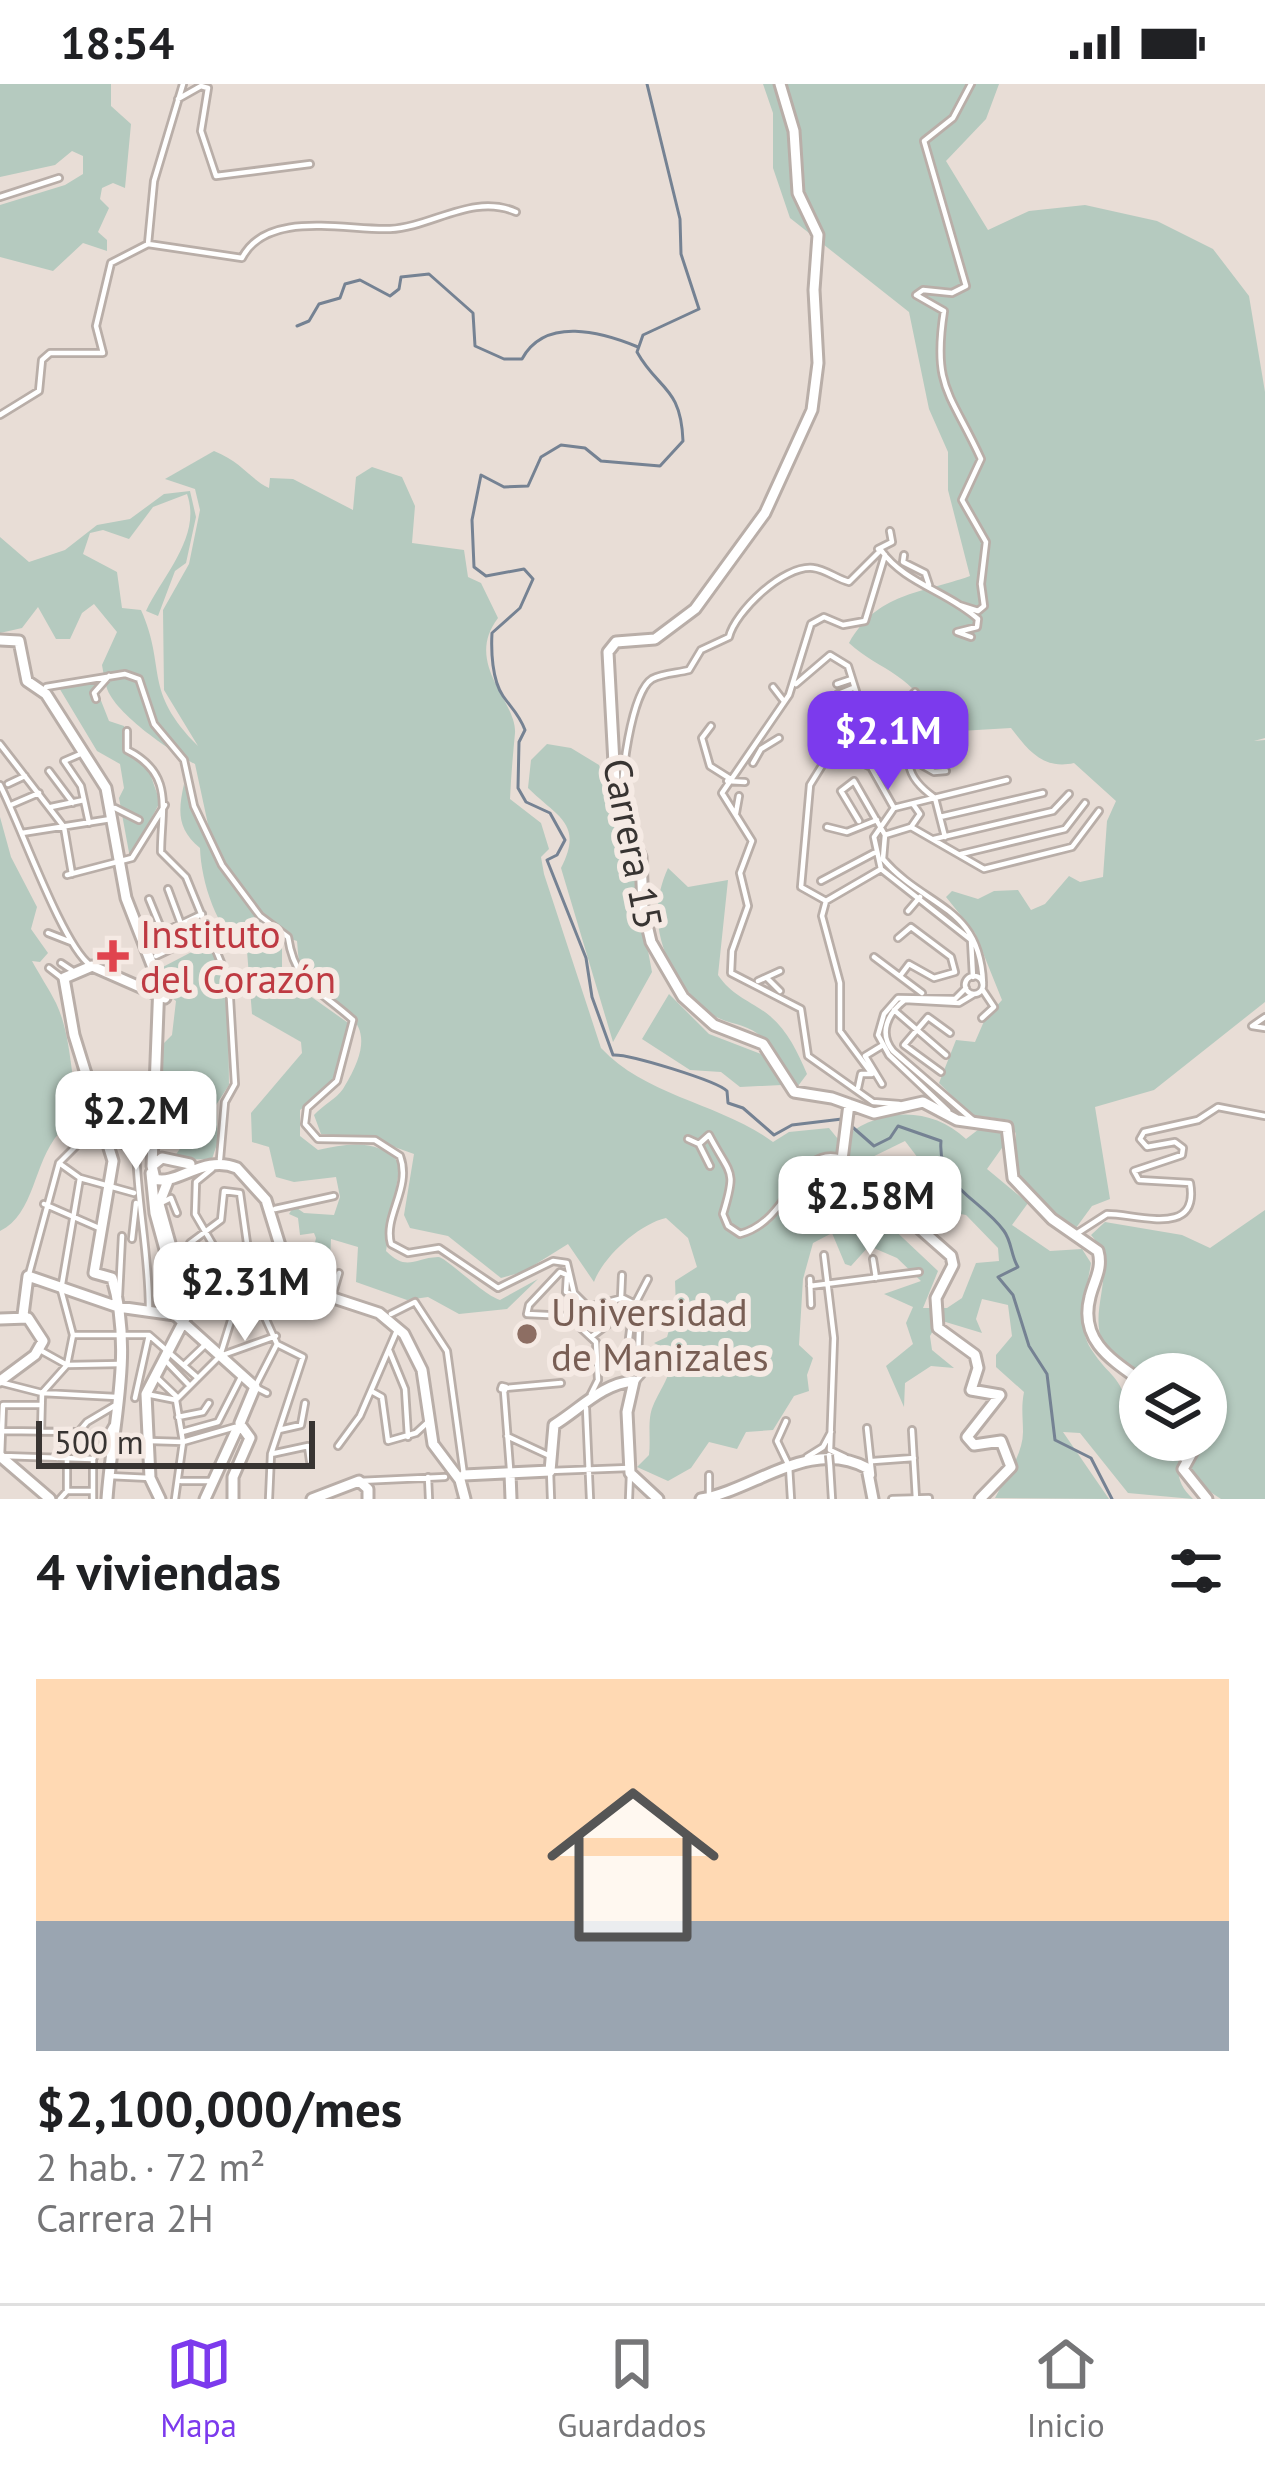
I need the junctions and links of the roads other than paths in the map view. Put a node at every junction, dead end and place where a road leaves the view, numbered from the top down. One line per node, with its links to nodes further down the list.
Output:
1 (183, 84): 4 (street)
2 (780, 84): 78 (main road, Carrera 15)
3 (971, 84): 16 (street)
4 (178, 99): 5 (street); 9 (street)
5 (310, 164)
6 (59, 178): 7 (street)
7 (0, 197)
8 (517, 212): 9 (street)
9 (148, 244): 10 (street)
10 (0, 415)
11 (890, 531): 12 (street)
12 (878, 549): 13 (street); 78 (street)
13 (885, 555): 15 (street); 23 (street)
14 (904, 555): 15 (street)
15 (929, 585): 16 (street)
16 (959, 604): 17 (street)
17 (971, 637)
18 (0, 640): 24 (main road)
19 (109, 676): 24 (street); 28 (street); 186 (street)
20 (852, 679): 21 (street); 23 (street); 25 (street)
21 (837, 684)
22 (773, 686): 29 (street)
23 (794, 686): 29 (street)
24 (43, 687): 38 (main road); 68 (main road)
25 (853, 688): 27 (street); 31 (street)
26 (915, 692): 30 (street)
27 (838, 694)
28 (96, 699)
29 (785, 702): 40 (street)
30 (898, 702): 31 (street); 32 (street)
31 (860, 704): 93 (street)
32 (904, 711)
33 (711, 726): 49 (street)
34 (127, 731): 64 (street)
35 (779, 738): 42 (street)
36 (875, 742): 45 (street)
37 (0, 744): 48 (street)
38 (85, 752): 59 (street); 68 (main road)
39 (906, 756): 43 (street); 43 (street); 58 (street)
40 (744, 759): 42 (street); 49 (street)
41 (858, 761): 45 (street)
42 (753, 763): 44 (street)
43 (925, 763): 47 (street)
44 (763, 766)
45 (871, 767): 66 (street)
46 (49, 771): 60 (street)
47 (946, 772)
48 (25, 776): 52 (street); 54 (street)
49 (727, 779): 51 (street); 69 (street)
50 (1007, 780): 58 (street)
51 (745, 782)
52 (8, 784)
53 (0, 785): 63 (street)
54 (39, 793): 63 (street); 65 (street)
55 (1043, 794): 70 (street)
56 (1069, 794): 81 (street)
57 (739, 796): 69 (street)
58 (930, 796): 61 (street); 70 (street)
59 (84, 800): 60 (street); 74 (street)
60 (73, 803): 65 (street)
61 (908, 803): 66 (street); 75 (street)
62 (1085, 803): 85 (street)
63 (10, 805): 79 (street)
64 (165, 806): 86 (street); 87 (street)
65 (50, 807): 76 (street)
66 (894, 808): 73 (street)
67 (1099, 811): 85 (street)
68 (113, 813): 71 (street); 74 (street); 86 (main road)
69 (736, 813): 114 (street)
70 (940, 817): 81 (street)
71 (139, 820)
72 (859, 821): 73 (street)
73 (879, 822): 77 (street); 80 (street); 83 (street)
74 (88, 823): 76 (street)
75 (911, 826): 80 (street); 82 (street)
76 (64, 827): 79 (street); 86 (street)
77 (827, 827)
78 (627, 829): 132 (main road, Carrera 15)
79 (22, 833): 102 (street)
80 (885, 835): 83 (street)
81 (945, 837): 82 (street)
82 (934, 839): 85 (street)
83 (877, 852): 88 (street); 89 (street); 115 (street)
84 (183, 854): 87 (street)
85 (961, 854)
86 (122, 863): 101 (main road); 119 (main road)
87 (172, 866): 95 (street)
88 (881, 868): 91 (street); 93 (street)
89 (821, 880)
90 (168, 889): 96 (street)
91 (920, 896): 94 (street); 113 (street)
92 (149, 899): 99 (street)
93 (826, 901): 130 (street)
94 (908, 911)
95 (202, 914): 96 (street); 97 (street)
96 (181, 924): 99 (street)
97 (209, 931): 103 (street); 142 (street)
98 (48, 933): 102 (street)
99 (163, 933): 101 (street)
100 (898, 938): 109 (street)
101 (148, 939): 103 (main road)
102 (70, 942): 106 (street)
103 (156, 956): 119 (main road)
104 (874, 956): 111 (street)
105 (61, 963): 110 (street)
106 (92, 966): 110 (main road); 119 (main road)
107 (49, 968): 110 (street)
108 (780, 971): 112 (street)
109 (955, 972): 111 (street); 113 (street)
110 (68, 975): 135 (main road)
111 (900, 976): 117 (street)
112 (766, 978): 114 (street); 116 (street)
113 (968, 981): 115 (street); 117 (street); 118 (street)
114 (756, 982): 130 (street)
115 (983, 986): 118 (street); 122 (street)
116 (780, 991)
117 (914, 992): 120 (street)
118 (974, 994): 120 (street)
119 (163, 996): 141 (main road); 145 (main road)
120 (891, 1008): 124 (street); 126 (street)
121 (1265, 1017): 123 (street)
122 (982, 1018)
123 (1265, 1028)
124 (915, 1031): 125 (street); 127 (street); 128 (street)
125 (950, 1033)
126 (885, 1045): 129 (street); 134 (street); 136 (street)
127 (946, 1055)
128 (941, 1072)
129 (883, 1084)
130 (858, 1088): 131 (street)
131 (904, 1103): 132 (main road, Carrera 15); 134 (main road, Carrera 15)
132 (849, 1106): 140 (main road)
133 (1265, 1116): 162 (street)
134 (957, 1120): 136 (main road, Carrera 15)
135 (100, 1121): 138 (main road); 143 (street)
136 (978, 1122): 162 (main road)
137 (688, 1139): 139 (street)
138 (107, 1142): 148 (main road); 150 (street)
139 (699, 1144): 140 (street); 144 (street)
140 (840, 1154): 149 (main road)
141 (171, 1161): 142 (main road); 145 (main road); 147 (main road)
142 (220, 1161): 147 (main road); 155 (main road); 157 (street); 182 (main road)
143 (58, 1163): 146 (street); 152 (street)
144 (710, 1166)
145 (152, 1169): 147 (main road); 199 (main road)
146 (80, 1178): 148 (street); 158 (street)
147 (171, 1179): 153 (main road)
148 (111, 1188): 150 (street); 160 (main road)
149 (871, 1190): 154 (street); 307 (main road)
150 (137, 1194): 164 (street); 165 (street)
151 (334, 1196): 155 (street)
152 (44, 1204): 158 (street); 177 (street)
153 (159, 1204): 156 (street); 180 (main road)
154 (905, 1204)
155 (274, 1208): 182 (main road)
156 (177, 1213)
157 (195, 1214): 159 (street); 161 (street)
158 (74, 1218): 160 (street); 183 (street)
159 (187, 1219)
160 (101, 1228): 163 (street); 192 (main road)
161 (206, 1234): 166 (street); 168 (street); 170 (street)
162 (1076, 1234): 215 (main road)
163 (122, 1236): 164 (street); 192 (street)
164 (132, 1239): 165 (street)
165 (148, 1241): 193 (street)
166 (190, 1243)
167 (261, 1251): 168 (street)
168 (249, 1253): 170 (street); 184 (street)
169 (824, 1255): 181 (street)
170 (221, 1258): 173 (street); 187 (street)
171 (873, 1259): 178 (street)
172 (308, 1260): 182 (street)
173 (209, 1265): 180 (street); 194 (street)
174 (919, 1272): 178 (street)
175 (339, 1273): 185 (street)
176 (622, 1275): 188 (street)
177 (28, 1276): 183 (main road); 196 (main road)
178 (876, 1278): 181 (street)
179 (648, 1279): 190 (street)
180 (181, 1282): 189 (main road)
181 (831, 1285): 191 (street); 240 (street)
182 (307, 1287): 184 (street); 185 (main road); 200 (main road)
183 (61, 1290): 192 (main road); 202 (street)
184 (254, 1293): 187 (street); 205 (street)
185 (333, 1293): 195 (main road)
186 (576, 1296): 188 (street); 204 (street)
187 (238, 1298): 197 (street)
188 (621, 1298): 190 (street)
189 (186, 1302): 194 (street); 199 (main road)
190 (635, 1304): 211 (street)
191 (811, 1305)
192 (118, 1307): 193 (main road); 201 (main road)
193 (149, 1310): 199 (main road)
194 (220, 1312): 197 (street)
195 (391, 1314): 272 (main road); 272 (street)
196 (22, 1315): 198 (main road); 207 (main road)
197 (232, 1317): 210 (street)
198 (0, 1318)
199 (186, 1323): 206 (main road); 209 (main road)
200 (398, 1328): 208 (street); 237 (main road)
201 (119, 1334): 202 (street); 203 (street); 212 (main road)
202 (73, 1335): 214 (street)
203 (149, 1335): 209 (street); 227 (street)
204 (591, 1337): 211 (street); 236 (street)
205 (276, 1340): 210 (street); 223 (street); 242 (street)
206 (207, 1342): 210 (main road); 213 (street)
207 (40, 1349): 214 (street); 219 (main road)
208 (389, 1350): 224 (street); 248 (street)
209 (167, 1354): 213 (street); 216 (main road); 222 (street)
210 (220, 1356): 217 (main road); 218 (street)
211 (640, 1363): 221 (street)
212 (120, 1364): 214 (street); 233 (main road)
213 (185, 1364): 218 (street)
214 (67, 1365): 225 (street)
215 (1119, 1365)
216 (155, 1376): 227 (main road); 228 (street)
217 (241, 1377): 223 (main road); 247 (street)
218 (198, 1378): 222 (street)
219 (0, 1381): 225 (street)
220 (561, 1383): 249 (street)
221 (630, 1384): 234 (main road); 270 (main road)
222 (189, 1386): 228 (street)
223 (255, 1388): 226 (street); 239 (main road)
224 (372, 1391): 248 (street); 253 (street)
225 (42, 1393): 232 (street); 233 (street)
226 (267, 1393)
227 (141, 1396): 228 (street); 233 (main road); 251 (main road)
228 (178, 1397): 229 (street); 235 (street)
229 (191, 1398)
230 (209, 1403): 235 (street)
231 (305, 1403): 242 (street)
232 (41, 1405): 244 (street); 245 (street)
233 (121, 1405): 246 (street); 250 (main road); 261 (street)
234 (586, 1408): 236 (main road); 268 (street)
235 (178, 1417): 247 (street)
236 (565, 1418): 256 (main road)
237 (430, 1421): 248 (street); 272 (main road)
238 (786, 1421): 267 (street)
239 (238, 1427): 252 (street); 279 (main road); 292 (main road)
240 (834, 1427): 254 (street); 266 (street)
241 (867, 1428): 264 (street)
242 (278, 1430): 255 (street)
243 (912, 1430): 260 (street)
244 (3, 1431): 245 (street); 257 (street)
245 (41, 1432): 246 (street)
246 (78, 1432): 258 (street)
247 (182, 1432): 252 (street)
248 (408, 1436)
249 (508, 1436): 256 (street); 271 (street)
250 (116, 1440): 251 (street); 275 (main road)
251 (149, 1441): 252 (street); 277 (main road)
252 (183, 1442): 278 (street)
253 (338, 1446)
254 (830, 1452): 263 (street); 304 (street, bridge)
255 (271, 1454): 262 (street); 293 (street)
256 (550, 1456): 269 (main road)
257 (0, 1458): 258 (street); 286 (main road)
258 (57, 1458): 259 (street)
259 (67, 1458): 261 (street); 281 (street)
260 (914, 1458): 264 (street); 284 (street)
261 (93, 1459): 282 (street)
262 (310, 1460)
263 (849, 1461): 266 (main road); 274 (main road)
264 (873, 1461): 274 (street)
265 (1186, 1461): 308 (main road)
266 (802, 1462): 267 (main road)
267 (789, 1466): 302 (main road); 303 (street)
268 (589, 1470): 269 (street); 270 (street); 299 (street)
269 (550, 1471): 271 (main road); 298 (street)
270 (630, 1471): 300 (street); 301 (main road)
271 (510, 1473): 272 (main road); 297 (main road)
272 (454, 1475): 276 (street); 283 (main road)
273 (709, 1475): 302 (street)
274 (872, 1475): 305 (main road)
275 (109, 1476): 277 (street); 288 (main road)
276 (428, 1477): 280 (street); 296 (street)
277 (150, 1478): 289 (main road)
278 (181, 1480): 279 (street); 290 (street)
279 (215, 1481): 291 (main road)
280 (359, 1481): 294 (main road); 295 (main road)
281 (68, 1491): 282 (street); 287 (street)
282 (92, 1495)
283 (464, 1498)
284 (916, 1498): 285 (street); 306 (street)
285 (929, 1498)
286 (46, 1499)
287 (59, 1499)
288 (107, 1499)
289 (160, 1499)
290 (175, 1499)
291 (207, 1499)
292 (233, 1499)
293 (268, 1499)
294 (312, 1499)
295 (368, 1499)
296 (429, 1499)
297 (511, 1499)
298 (551, 1499)
299 (590, 1499)
300 (629, 1499)
301 (658, 1499)
302 (707, 1499)
303 (791, 1499)
304 (832, 1499)
305 (873, 1499)
306 (892, 1499)
307 (980, 1499)
308 (1207, 1499)

